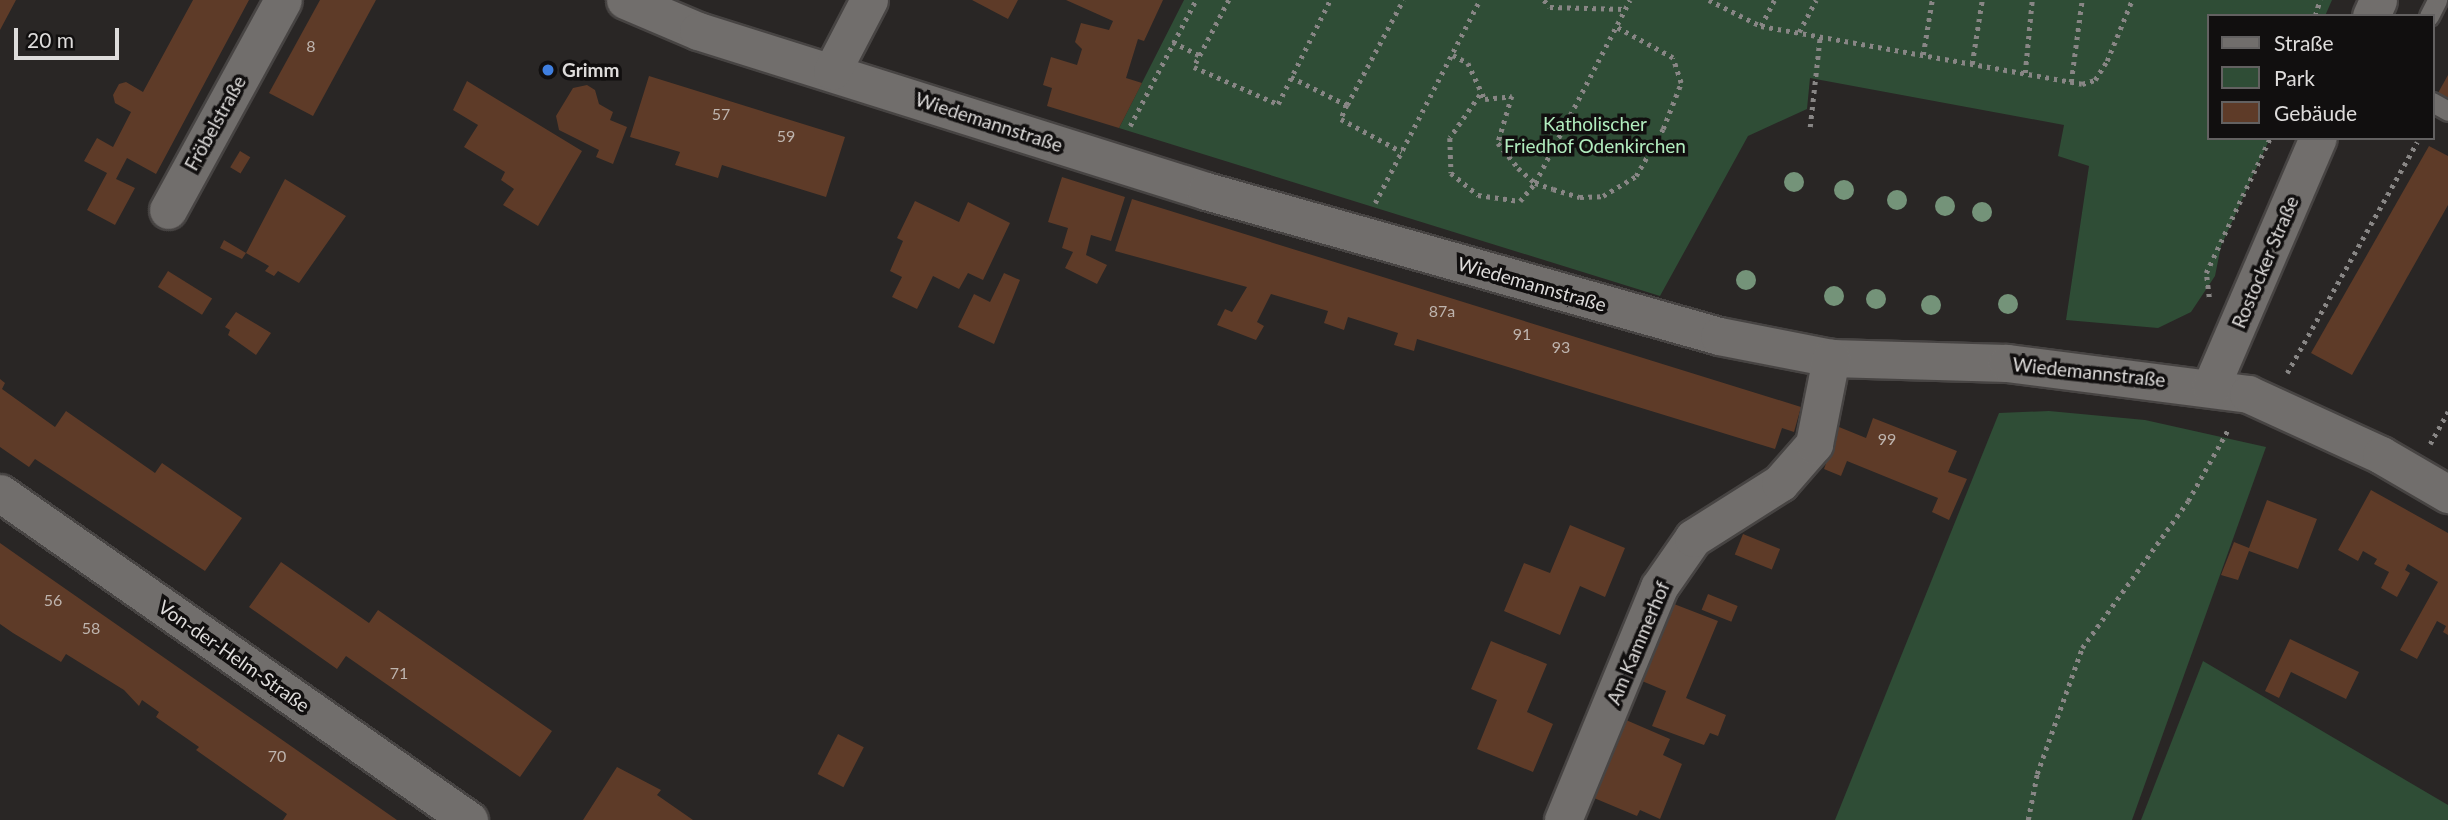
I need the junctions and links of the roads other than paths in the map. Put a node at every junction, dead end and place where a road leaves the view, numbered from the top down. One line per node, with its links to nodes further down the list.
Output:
1 (283, 0): 6 (street, Fröbelstraße)
2 (625, 0): 4 (street, Wiedemannstraße)
3 (869, 0): 4 (street)
4 (832, 71): 7 (street, Wiedemannstraße)
5 (2317, 140): 8 (street, Rostocker Straße)
6 (168, 210)
7 (1831, 358): 8 (street, Wiedemannstraße); 12 (street, Am Kammerhof)
8 (2211, 386): 10 (street, Wiedemannstraße)
9 (0, 492): 11 (street, Von-der-Helm-Straße)
10 (2448, 494)
11 (469, 820)
12 (1563, 820)

